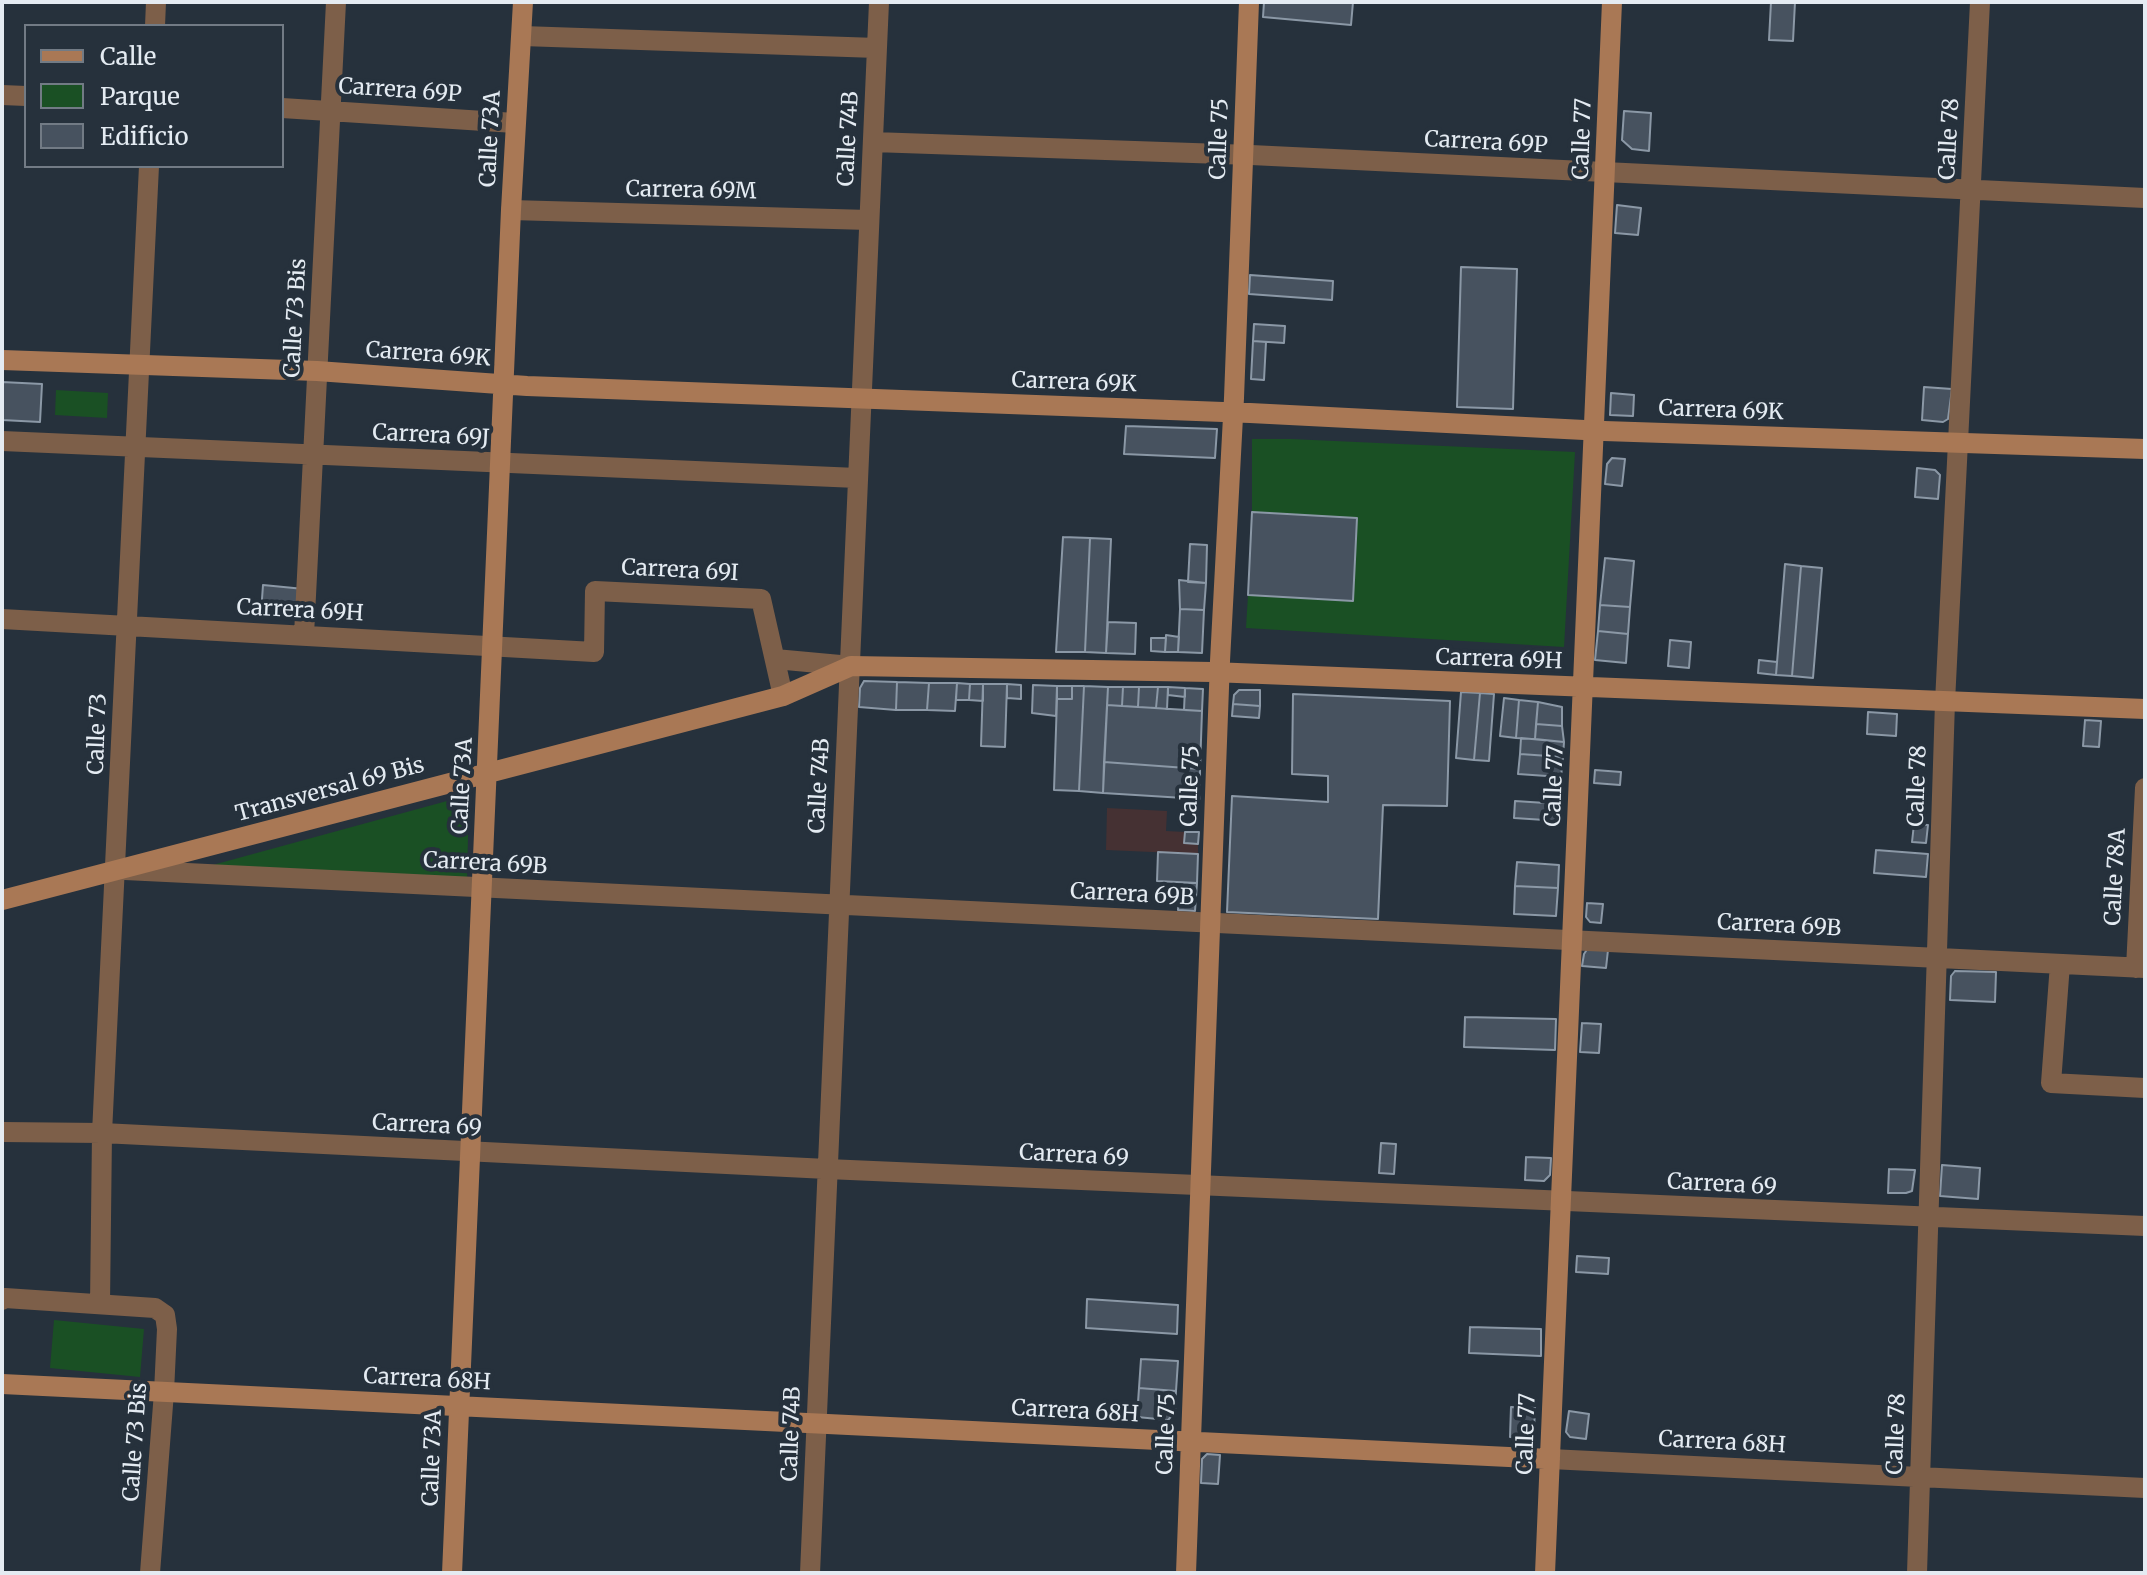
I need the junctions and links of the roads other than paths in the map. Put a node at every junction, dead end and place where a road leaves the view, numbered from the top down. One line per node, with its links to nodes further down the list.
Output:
1 (156, 2): 8 (street)
2 (336, 2): 14 (street, Calle 73 Bis)
3 (523, 2): 9 (street, Calle 73A)
4 (879, 2): 10 (street, Calle 74B)
5 (1249, 2): 17 (street, Calle 75)
6 (1612, 2): 19 (street, Calle 77)
7 (1980, 2): 20 (street, Calle 78)
8 (155, 24)
9 (522, 36): 10 (street); 15 (street, Calle 73A)
10 (877, 48): 16 (street, Calle 74B)
11 (2, 95): 12 (street)
12 (24, 96)
13 (284, 108): 14 (street, Carrera 69P)
14 (330, 111): 15 (street, Carrera 69P); 26 (street, Calle 73 Bis)
15 (515, 123): 22 (street, Calle 73A)
16 (873, 142): 17 (street, Carrera 69P); 23 (street, Calle 74B)
17 (1243, 156): 19 (street, Carrera 69P); 29 (street, Calle 75)
18 (149, 168): 25 (street, Calle 73)
19 (1606, 173): 20 (street, Carrera 69P); 30 (street, Calle 77)
20 (1972, 191): 21 (street, Carrera 69P); 32 (street, Calle 78)
21 (2145, 198)
22 (511, 210): 23 (street, Carrera 69M); 27 (street, Calle 73A)
23 (869, 220): 28 (street, Calle 74B)
24 (2, 360): 25 (street, Carrera 69K)
25 (141, 367): 26 (street, Carrera 69K); 33 (street, Calle 73)
26 (317, 371): 27 (street, Carrera 69K); 35 (street, Calle 73 Bis)
27 (505, 385): 28 (street, Carrera 69K); 36 (street, Calle 73A)
28 (861, 399): 29 (street, Carrera 69K); 37 (street, Calle 74B)
29 (1233, 412): 30 (street, Carrera 69K); 45 (street, Calle 75)
30 (1594, 430): 32 (street, Carrera 69K); 46 (street, Calle 77)
31 (2, 441): 33 (street, Carrera 69J)
32 (1958, 442): 34 (street, Carrera 69K); 48 (street, Calle 78)
33 (136, 447): 35 (street, Carrera 69J); 39 (street, Calle 73)
34 (2145, 449)
35 (313, 455): 36 (street, Carrera 69J); 40 (street, Calle 73 Bis)
36 (501, 463): 37 (street, Carrera 69J); 41 (street, Calle 73A)
37 (857, 478): 44 (street, Calle 74B)
38 (2, 619): 39 (street, Carrera 69H)
39 (126, 626): 40 (street, Carrera 69H); 52 (street, Calle 73)
40 (304, 635): 41 (street, Carrera 69H)
41 (493, 646): 42 (street, Carrera 69H); 50 (street, Calle 73A)
42 (594, 652): 43 (street, Carrera 69I)
43 (775, 659): 44 (street); 47 (street)
44 (851, 666): 45 (street, Carrera 69H); 47 (street, Transversal 69 Bis); 55 (street, Calle 74B)
45 (1219, 672): 46 (street, Carrera 69H); 56 (street, Calle 75)
46 (1583, 687): 48 (street, Carrera 69H); 57 (street, Calle 77)
47 (783, 696): 50 (street, Transversal 69 Bis)
48 (1945, 702): 49 (street, Carrera 69H); 58 (street, Calle 78)
49 (2145, 709)
50 (487, 773): 52 (street, Transversal 69 Bis); 53 (street, Calle 73A)
51 (2145, 788): 60 (street, Calle 78A)
52 (117, 870): 53 (street, Carrera 69B); 54 (street, Transversal 69 Bis); 63 (street, Calle 73)
53 (482, 888): 55 (street, Carrera 69B); 64 (street, Calle 73A)
54 (2, 900)
55 (838, 905): 56 (street, Carrera 69B); 65 (street, Calle 74B)
56 (1210, 923): 57 (street, Carrera 69B); 66 (street, Calle 75)
57 (1572, 940): 58 (street, Carrera 69B); 67 (street, Calle 77)
58 (1937, 958): 59 (street, Carrera 69B); 68 (street, Calle 78)
59 (2060, 964): 60 (street, Carrera 69B); 61 (street)
60 (2140, 968)
61 (2145, 1088)
62 (2, 1132): 63 (street, Carrera 69)
63 (102, 1133): 64 (street, Carrera 69); 71 (street, Calle 73)
64 (471, 1152): 65 (street, Carrera 69); 74 (street, Calle 73A)
65 (827, 1169): 66 (street, Carrera 69); 75 (street, Calle 74B)
66 (1200, 1186): 67 (street, Carrera 69); 76 (street, Calle 75)
67 (1561, 1202): 68 (street, Carrera 69); 77 (street, Calle 77)
68 (1928, 1218): 69 (street, Carrera 69); 78 (street, Calle 78)
69 (2145, 1226)
70 (2, 1300): 71 (street)
71 (100, 1304): 73 (street, Calle 73 Bis)
72 (2, 1384): 73 (street, Carrera 68H)
73 (164, 1392): 74 (street, Carrera 68H); 80 (street, Calle 73 Bis)
74 (460, 1406): 75 (street, Carrera 68H); 81 (street, Calle 73A)
75 (816, 1424): 76 (street, Carrera 68H); 82 (street, Calle 74B)
76 (1190, 1442): 77 (street, Carrera 68H); 83 (street, Calle 75)
77 (1550, 1459): 78 (street, Carrera 68H); 84 (street, Calle 77)
78 (1920, 1477): 79 (street, Carrera 68H); 85 (street, Calle 78)
79 (2145, 1488)
80 (150, 1573)
81 (452, 1573)
82 (810, 1573)
83 (1186, 1573)
84 (1545, 1573)
85 (1917, 1573)

